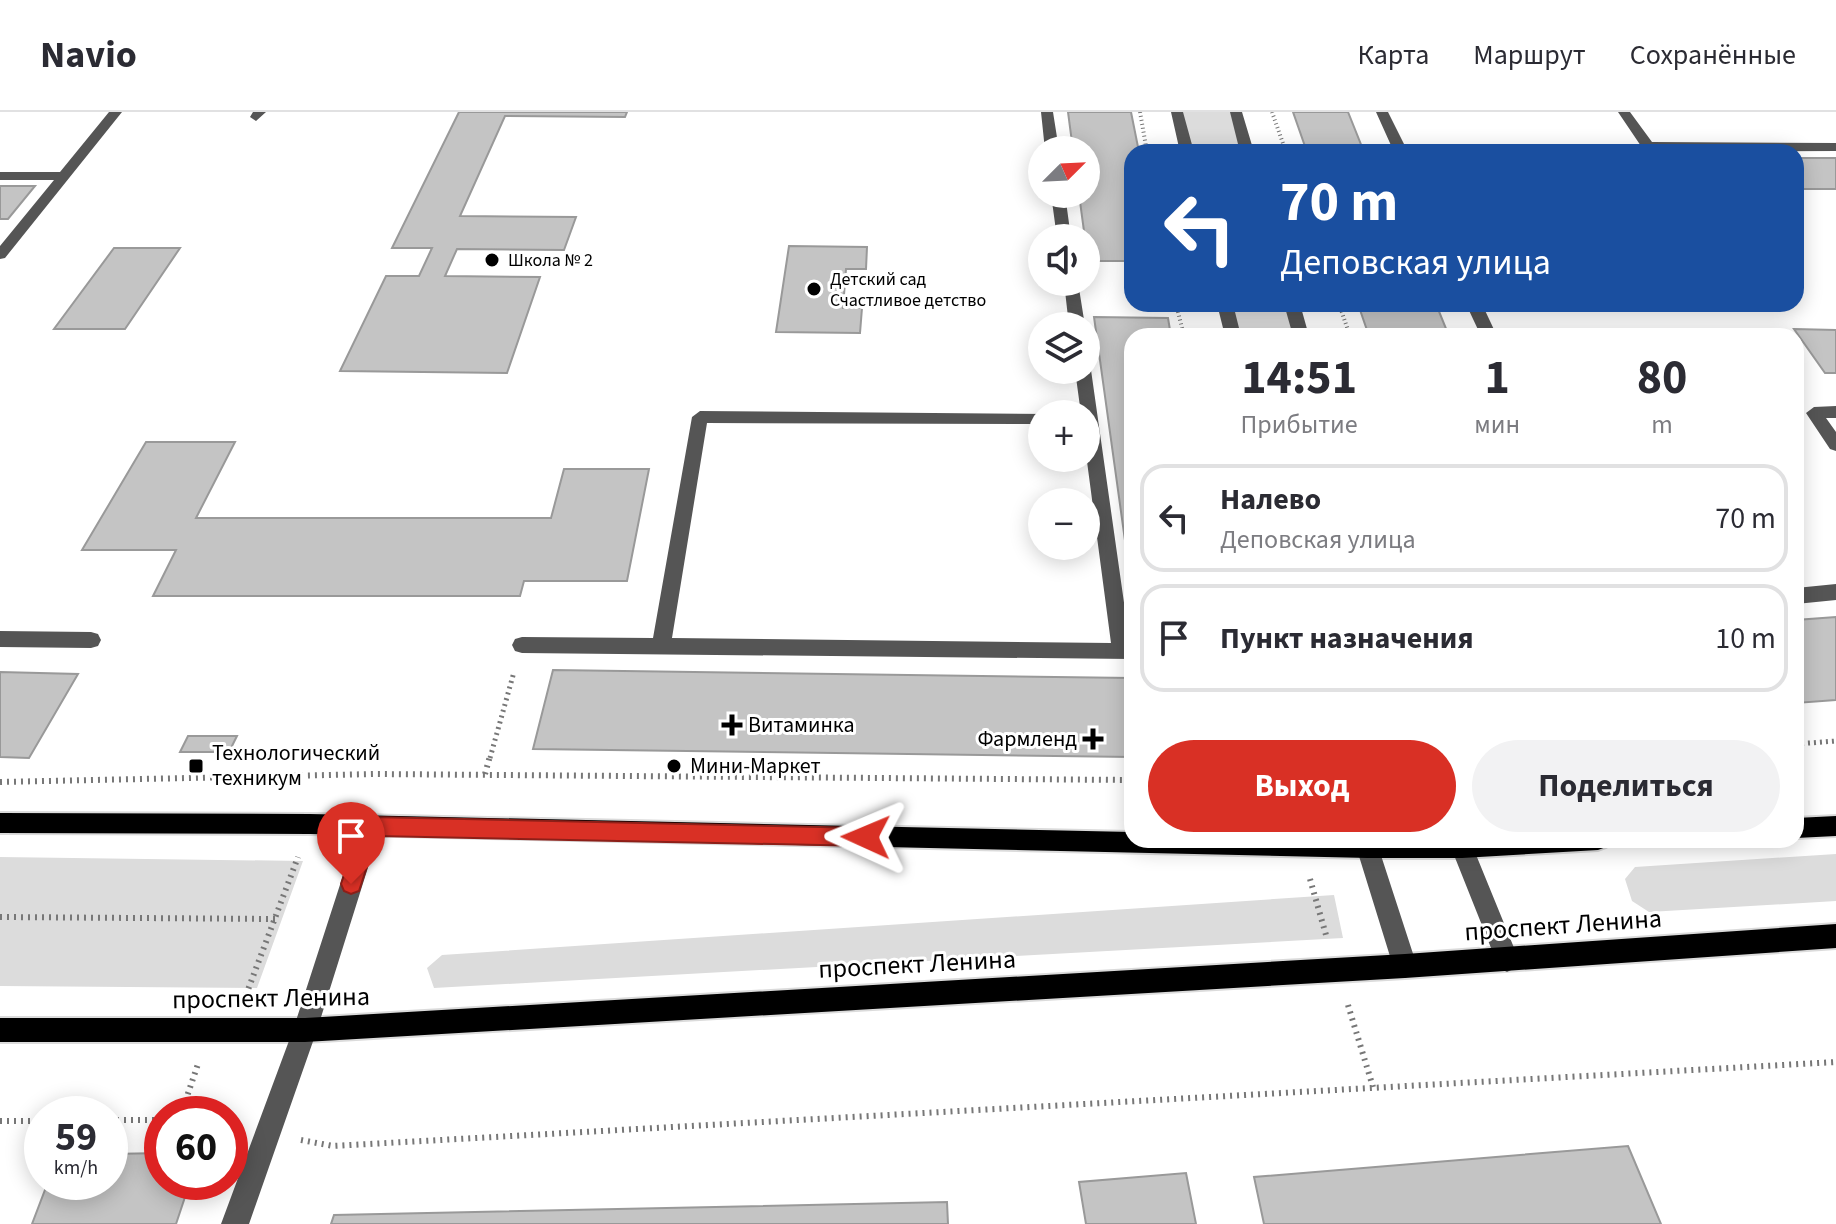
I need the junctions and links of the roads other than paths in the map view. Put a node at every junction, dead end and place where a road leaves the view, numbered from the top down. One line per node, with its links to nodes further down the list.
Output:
1 (116, 112): 15 (street)
2 (1047, 112): 7 (street)
3 (1177, 112): 8 (street)
4 (1236, 112): 9 (street)
5 (1382, 112): 10 (street)
6 (1624, 112): 11 (street)
7 (1050, 136)
8 (1185, 144)
9 (1245, 144)
10 (1397, 144)
11 (1646, 144)
12 (1804, 147): 13 (street)
13 (1836, 147)
14 (0, 176): 15 (street)
15 (65, 176): 16 (street)
16 (0, 255)
17 (1836, 412): 19 (street)
18 (1028, 418): 27 (street)
19 (1836, 445)
20 (1097, 472): 23 (street)
21 (1836, 592): 22 (street)
22 (1804, 595)
23 (1124, 633)
24 (0, 639): 25 (street)
25 (91, 640)
26 (522, 645): 27 (street)
27 (661, 646): 28 (street)
28 (1124, 651)
29 (0, 823): 30 (main road)
30 (370, 826): 33 (main road); 40 (street)
31 (1836, 826): 32 (main road)
32 (1804, 828)
33 (1124, 840)
34 (1367, 848): 38 (street)
35 (1463, 848): 37 (street)
36 (1836, 936): 37 (main road, проспект Ленина)
37 (1507, 960): 38 (main road, проспект Ленина)
38 (1405, 966): 40 (main road, проспект Ленина)
39 (0, 1030): 40 (main road, проспект Ленина)
40 (305, 1030): 41 (street)
41 (235, 1224)

